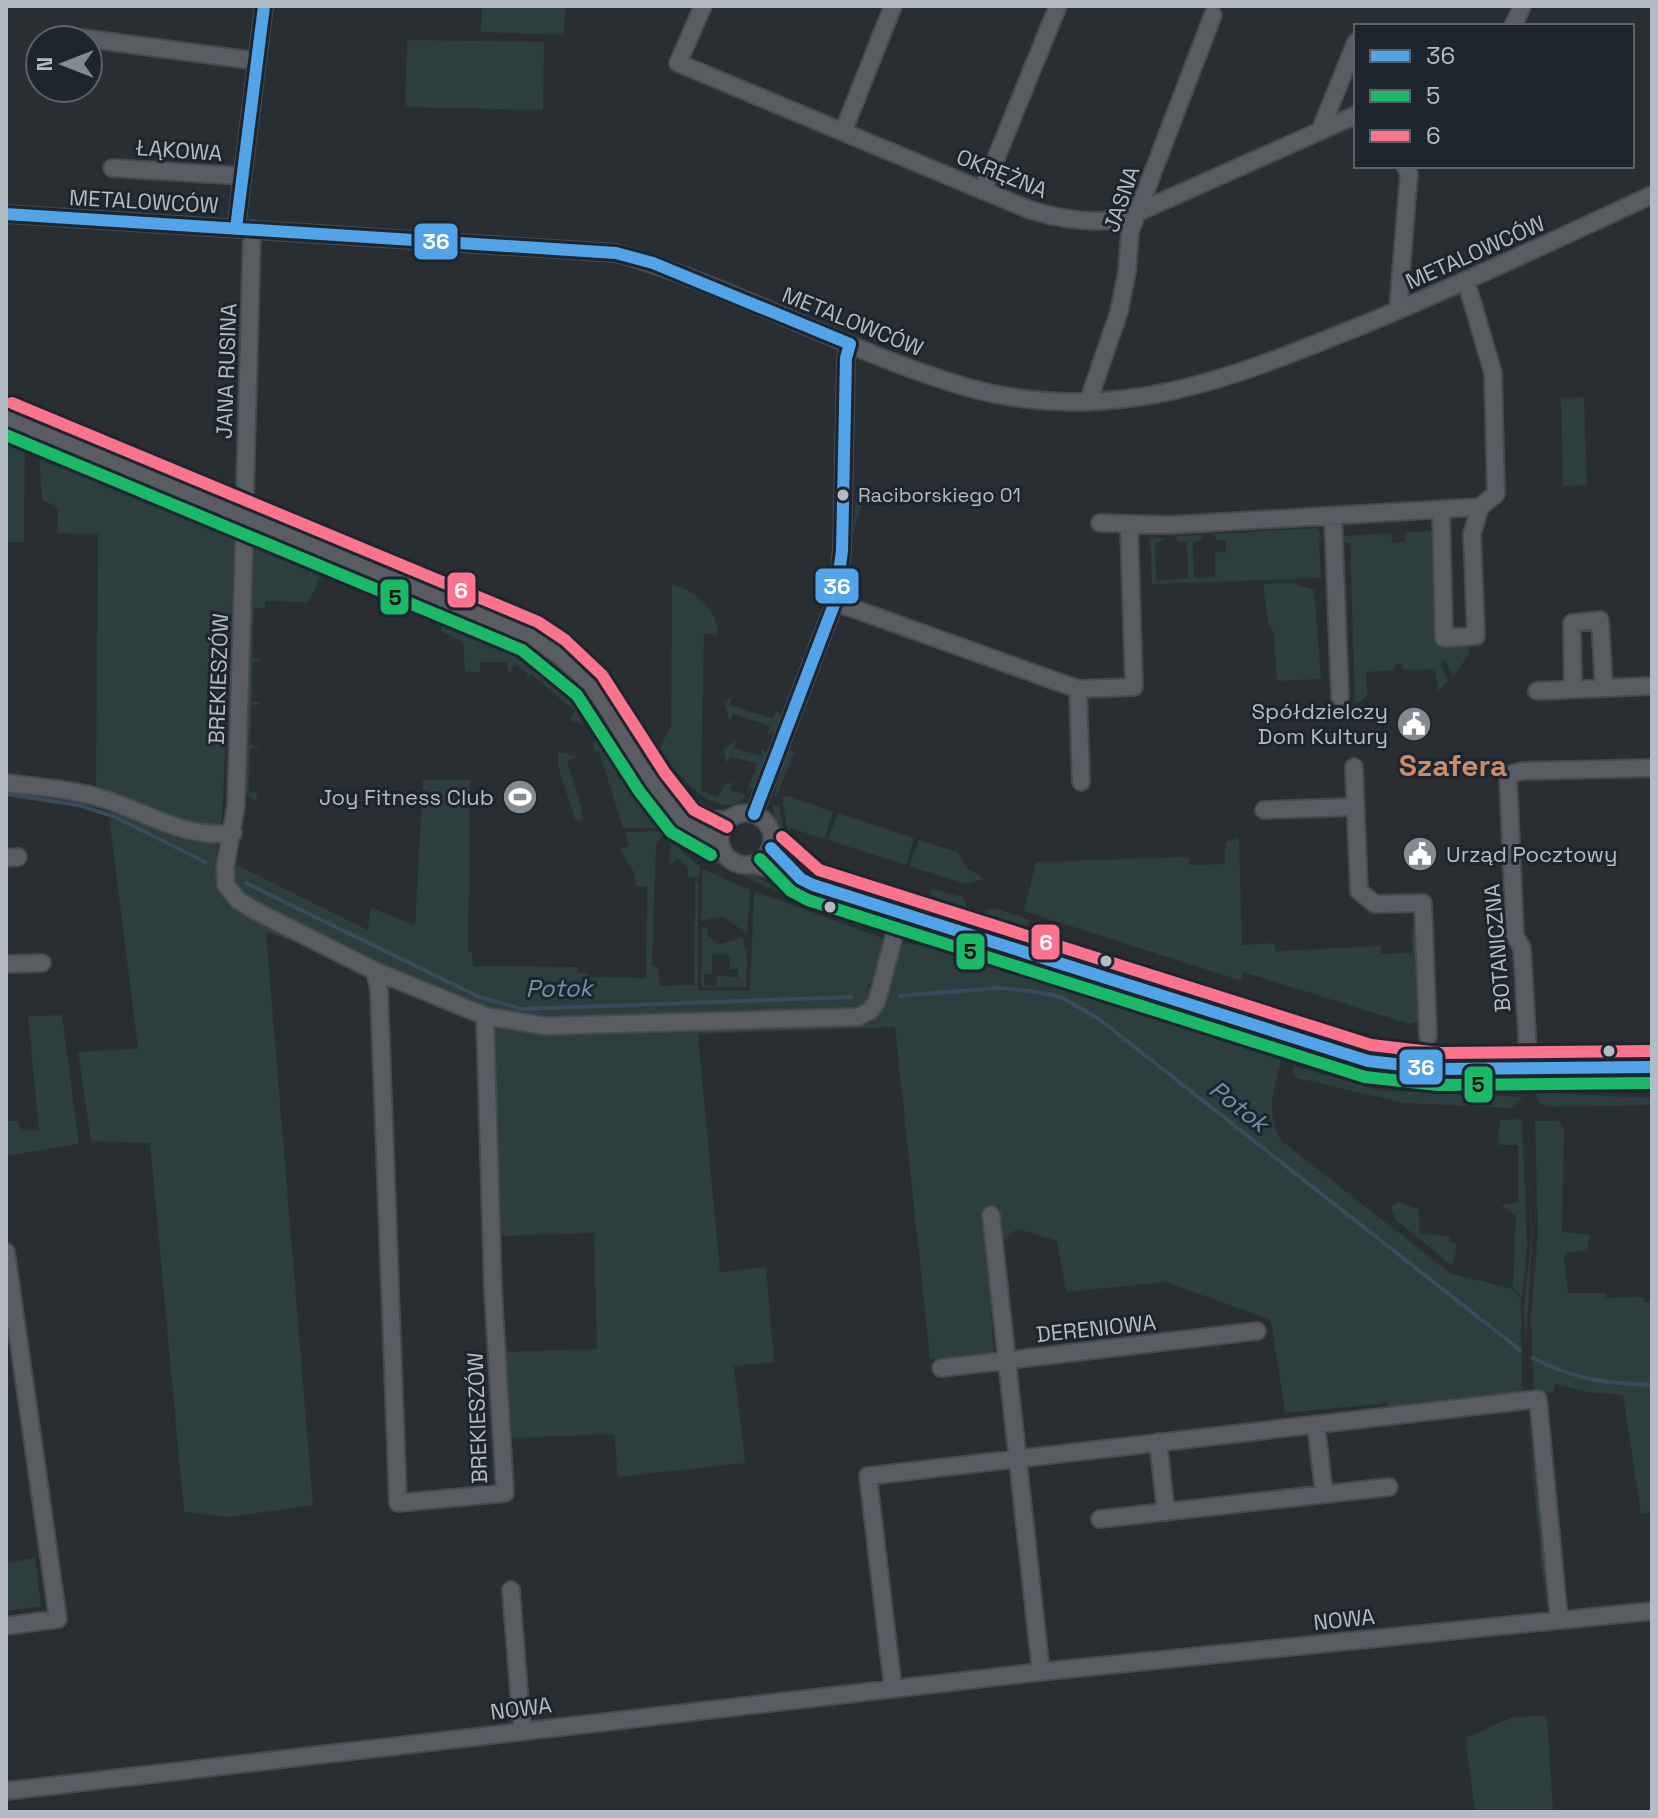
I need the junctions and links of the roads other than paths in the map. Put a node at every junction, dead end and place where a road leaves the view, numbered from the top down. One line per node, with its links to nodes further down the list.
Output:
1 (264, 6): 8 (street, ŁĄKOWA)
2 (703, 6): 11 (street, OKRĘŻNA)
3 (893, 6): 11 (street)
4 (1058, 6): 15 (street)
5 (1213, 15): 17 (street, JASNA)
6 (104, 41): 8 (street)
7 (1354, 47): 10 (street)
8 (257, 61): 14 (street, ŁĄKOWA)
9 (1354, 116): 10 (street, OKRĘŻNA)
10 (1320, 131): 17 (street, OKRĘŻNA)
11 (843, 132): 15 (street, OKRĘŻNA)
12 (112, 168): 14 (street, ŁĄKOWA)
13 (1406, 168): 21 (street)
14 (242, 176): 19 (street, ŁĄKOWA)
15 (983, 190): 17 (street, OKRĘŻNA)
16 (1652, 195): 20 (street, METALOWCÓW)
17 (1138, 212): 23 (street, JASNA)
18 (6, 214): 19 (street, METALOWCÓW)
19 (244, 229): 22 (street, METALOWCÓW); 27 (street, JANA RUSINA)
20 (1466, 281): 21 (street, METALOWCÓW); 25 (street)
21 (1398, 310): 23 (street, METALOWCÓW)
22 (850, 344): 23 (street, METALOWCÓW); 31 (street)
23 (1088, 402)
24 (6, 418): 27 (street)
25 (1480, 507): 26 (street); 26 (street)
26 (1441, 510): 28 (street)
27 (243, 515): 44 (street); 47 (street, BREKIESZÓW)
28 (1333, 516): 30 (street); 37 (street)
29 (1100, 523): 30 (street)
30 (1129, 526): 34 (street)
31 (835, 602): 34 (street); 45 (street)
32 (1652, 686): 33 (street)
33 (1604, 688): 35 (street); 35 (street)
34 (1078, 689): 40 (street)
35 (1573, 689): 36 (street)
36 (1537, 691)
37 (1340, 697)
38 (1354, 767): 42 (street)
39 (1652, 768): 59 (street, BOTANICZNA)
40 (1081, 782)
41 (6, 783): 47 (street)
42 (1353, 807): 43 (street); 57 (street)
43 (1264, 810)
44 (679, 811): 46 (street); 48 (street)
45 (754, 814): 46 (street); 49 (street)
46 (727, 820): 48 (street)
47 (232, 838): 55 (street, BREKIESZÓW)
48 (719, 841): 50 (street)
49 (771, 848): 50 (street); 51 (street)
50 (754, 864): 51 (street)
51 (801, 879): 52 (street)
52 (900, 914): 56 (street); 59 (street)
53 (42, 963): 54 (street)
54 (6, 964)
55 (375, 971): 56 (street); 56 (street, BREKIESZÓW)
56 (485, 1016)
57 (1428, 1036)
58 (1652, 1067): 59 (street)
59 (1529, 1069)
60 (991, 1215): 63 (street)
61 (6, 1252): 75 (street)
62 (1257, 1331): 63 (street, DERENIOWA)
63 (1008, 1360): 64 (street, DERENIOWA); 67 (street)
64 (941, 1368)
65 (1316, 1425): 66 (street); 69 (street); 74 (street)
66 (1158, 1442): 67 (street); 70 (street)
67 (1018, 1459): 76 (street); 77 (street)
68 (1389, 1487): 69 (street)
69 (1324, 1493): 70 (street)
70 (1166, 1512): 71 (street)
71 (1100, 1519)
72 (511, 1590): 78 (street)
73 (1652, 1611): 74 (street, NOWA)
74 (1559, 1620): 76 (street, NOWA)
75 (6, 1626)
76 (1041, 1672): 77 (street, NOWA)
77 (893, 1688): 78 (street, NOWA)
78 (522, 1730): 79 (street, NOWA)
79 (6, 1791)

